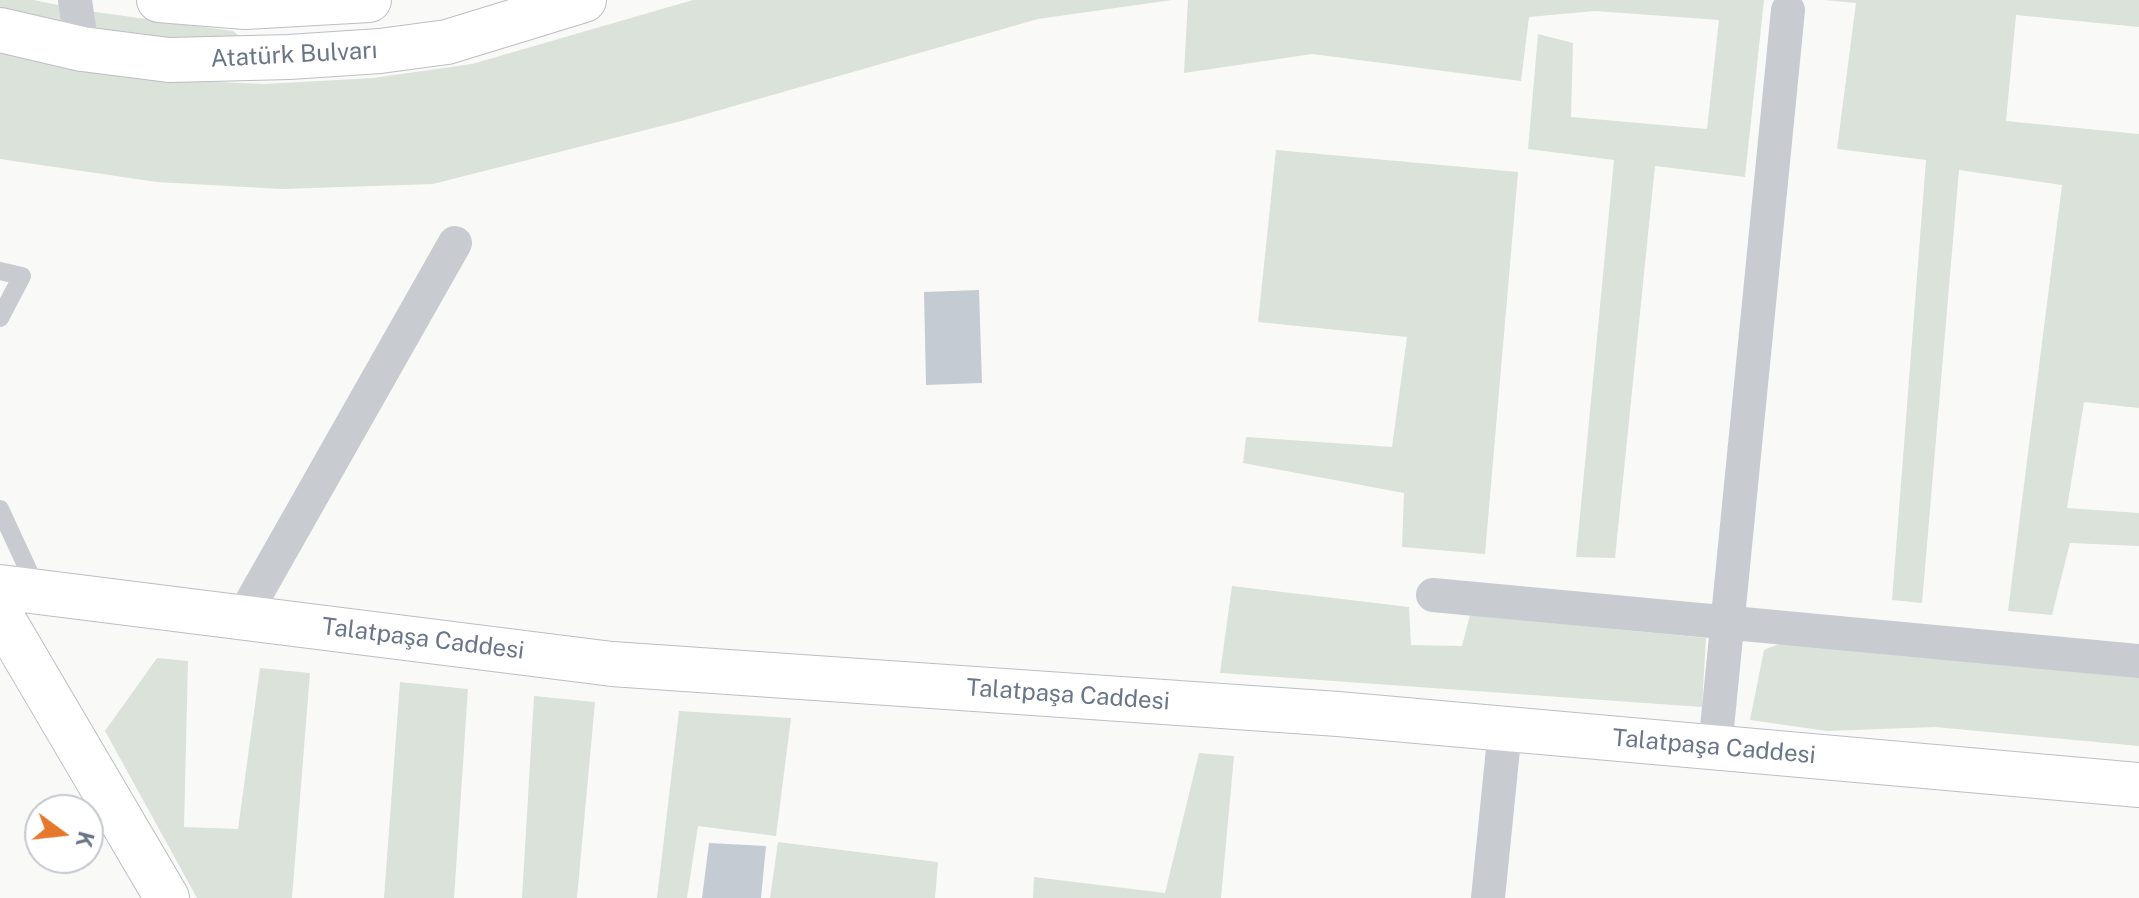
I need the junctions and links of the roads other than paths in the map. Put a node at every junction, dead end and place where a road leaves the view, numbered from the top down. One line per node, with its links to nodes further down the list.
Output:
1 (75, 0): 8 (street)
2 (159, 0): 5 (street, Atatürk Bulvarı)
3 (369, 0): 5 (street, Atatürk Bulvarı)
4 (584, 0): 8 (street, Atatürk Bulvarı)
5 (198, 3)
6 (1788, 10): 17 (street)
7 (0, 30): 8 (street, Atatürk Bulvarı)
8 (82, 49)
9 (455, 243): 16 (street)
10 (0, 271): 11 (lane)
11 (0, 318)
12 (0, 509): 13 (lane)
13 (19, 589): 16 (street, Talatpaşa Caddesi)
14 (1433, 595): 17 (street)
15 (0, 614): 22 (street)
16 (243, 617): 19 (street, Talatpaşa Caddesi)
17 (1727, 622): 18 (street); 20 (street)
18 (2139, 661)
19 (1505, 729): 20 (street, Talatpaşa Caddesi); 23 (street)
20 (1715, 748): 21 (street, Talatpaşa Caddesi)
21 (2139, 785)
22 (167, 898)
23 (1488, 898)

